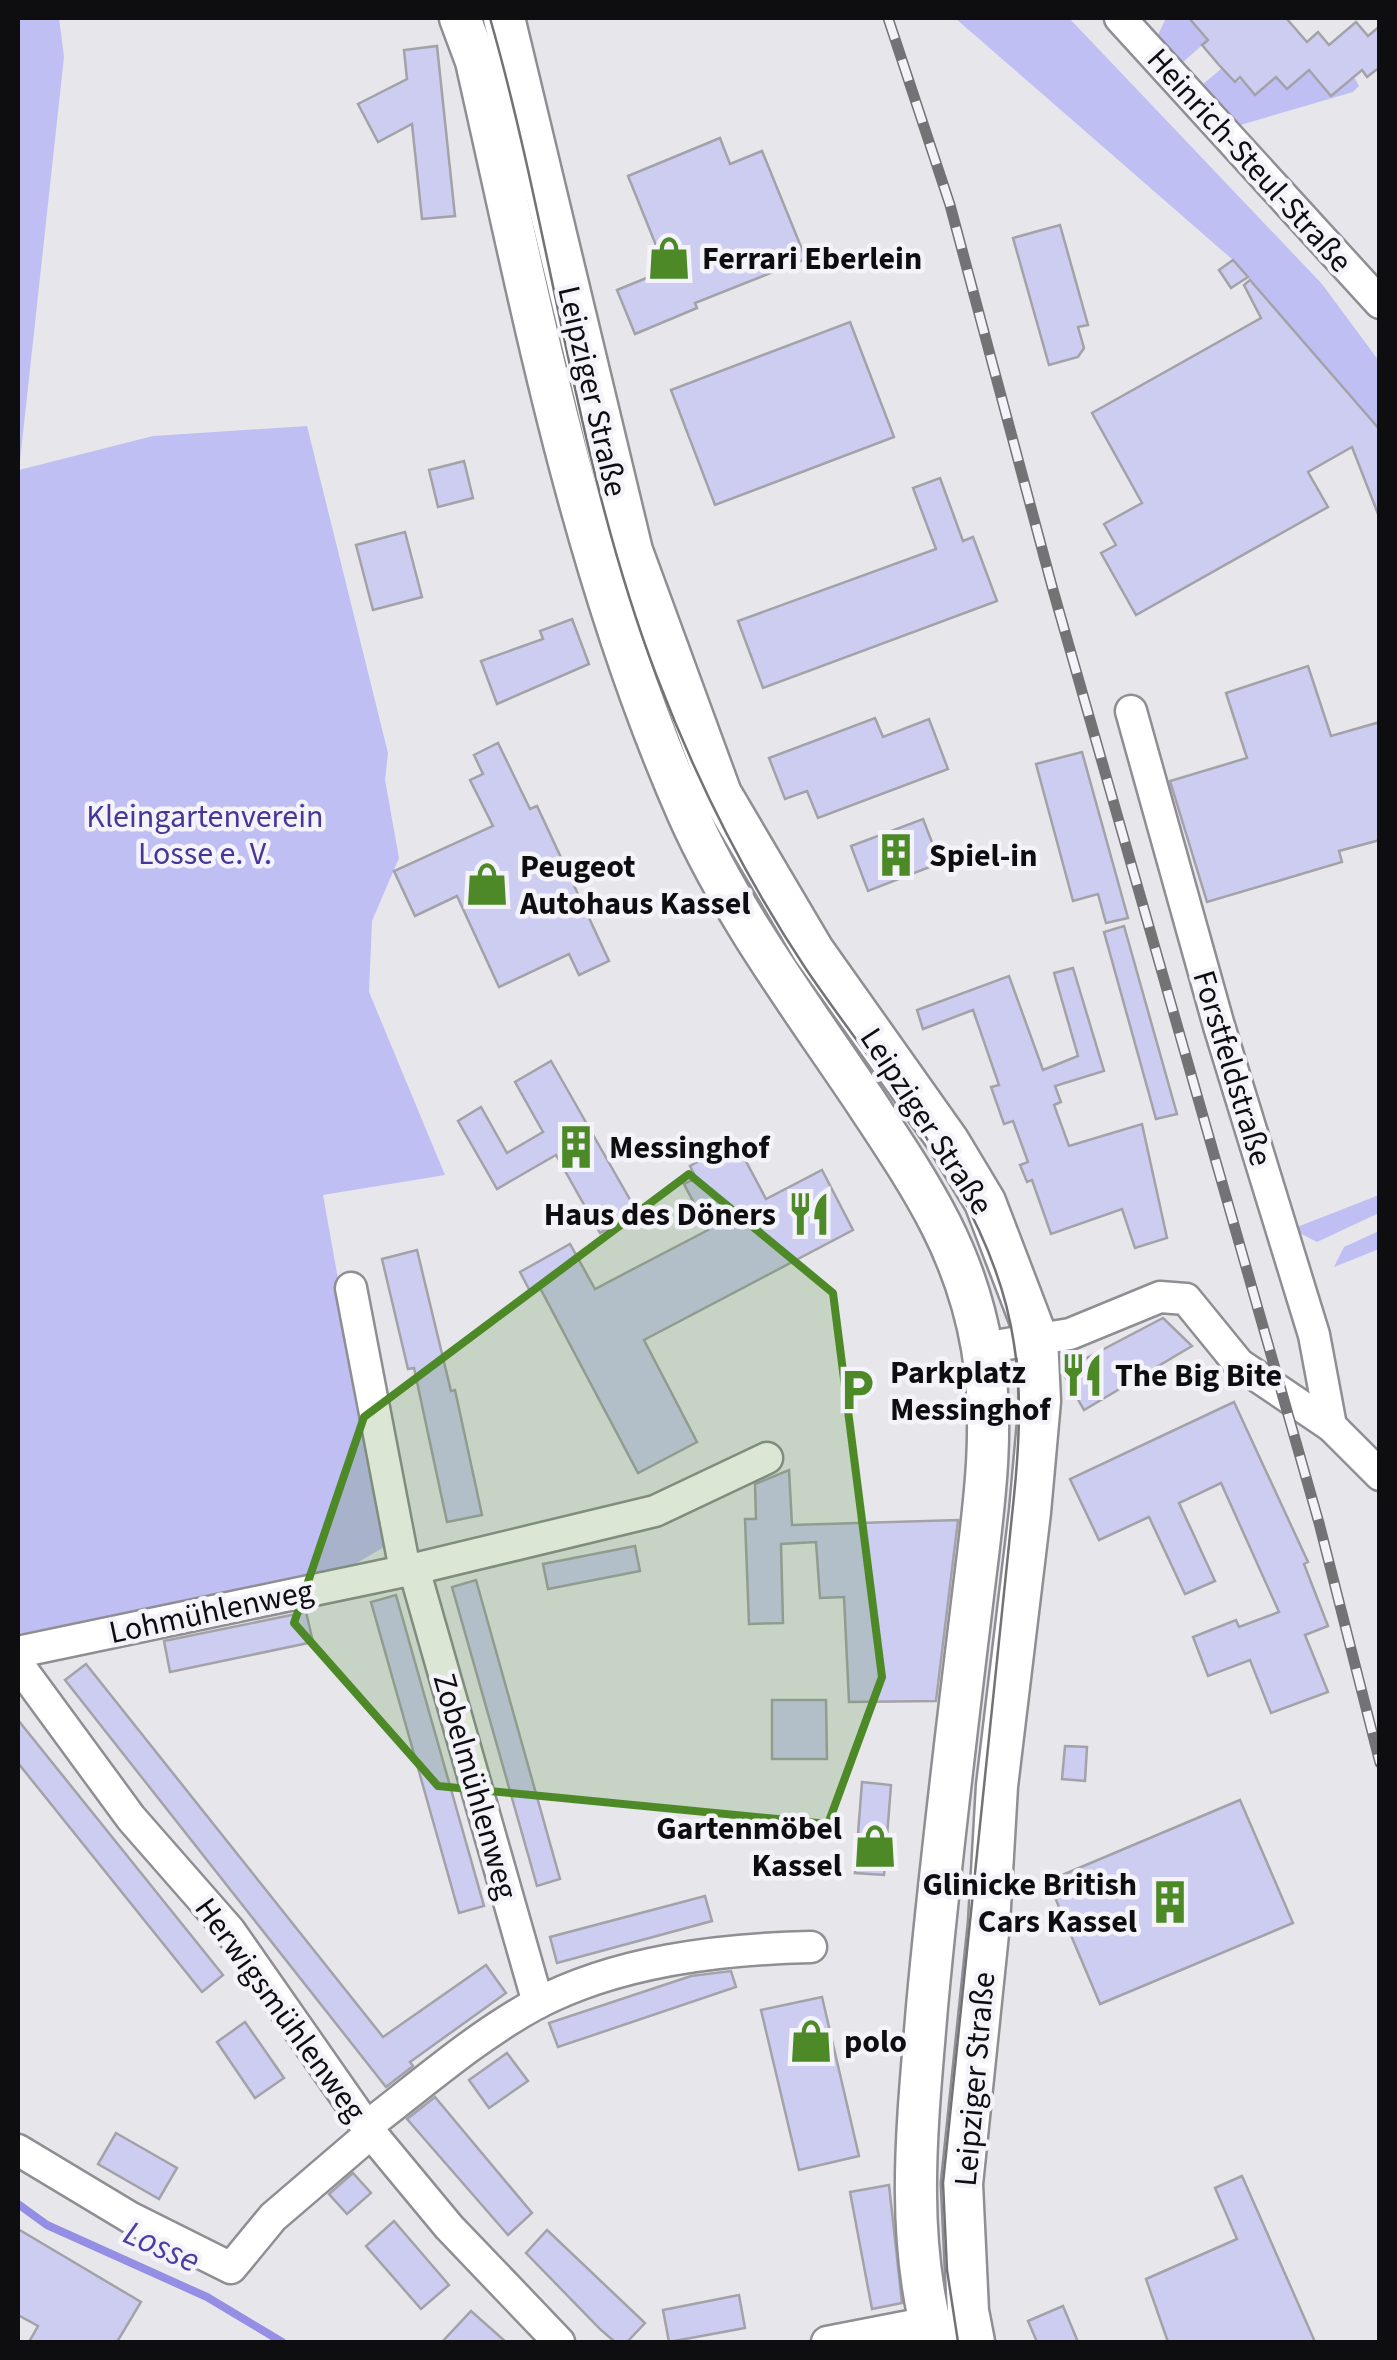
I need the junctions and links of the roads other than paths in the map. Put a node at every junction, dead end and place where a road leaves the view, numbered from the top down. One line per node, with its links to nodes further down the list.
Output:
1 (460, 18): 8 (main road, Leipziger Straße)
2 (504, 18): 7 (main road, Leipziger Straße)
3 (1120, 18): 4 (street, Heinrich-Steul-Straße)
4 (1380, 304)
5 (1130, 711): 9 (street, Forstfeldstraße)
6 (351, 1288): 12 (street)
7 (1037, 1338): 8 (street); 9 (street); 22 (main road, Leipziger Straße)
8 (982, 1348): 19 (main road, Leipziger Straße)
9 (1330, 1426): 11 (street)
10 (766, 1458): 12 (street, Lohmühlenweg)
11 (1380, 1475)
12 (410, 1569): 13 (street, Lohmühlenweg); 16 (street, Zobelmühlenweg)
13 (18, 1652)
14 (18, 1664): 17 (street, Herwigsmühlenweg)
15 (810, 1947): 16 (street)
16 (538, 2003): 17 (street)
17 (368, 2130): 18 (street); 20 (street, Herwigsmühlenweg)
18 (18, 2150)
19 (932, 2332): 21 (street)
20 (560, 2342)
21 (827, 2342)
22 (974, 2342)

